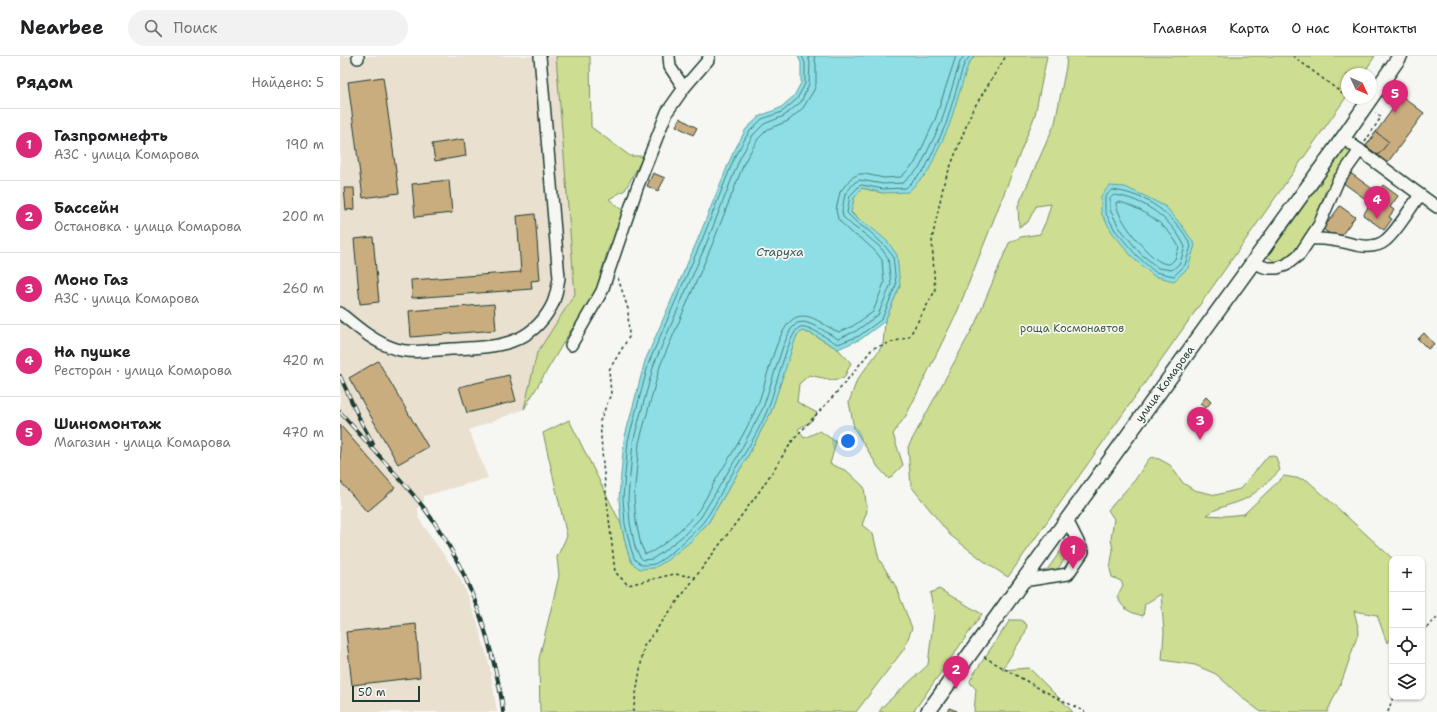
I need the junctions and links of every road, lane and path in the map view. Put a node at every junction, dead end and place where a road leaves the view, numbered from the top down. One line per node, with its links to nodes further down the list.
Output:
1 (540, 56): 16 (street)
2 (669, 56): 7 (street)
3 (709, 56): 7 (street)
4 (1006, 56): 19 (path)
5 (1293, 56): 8 (path)
6 (1400, 56): 9 (main road, улица Комарова)
7 (684, 88): 14 (street)
8 (1341, 92)
9 (1343, 138): 10 (street); 15 (main road, улица Комарова)
10 (1360, 150): 11 (street); 13 (street)
11 (1420, 195): 12 (street); 13 (street)
12 (1437, 206)
13 (1310, 239): 15 (street)
14 (612, 262): 17 (street); 19 (path)
15 (1253, 263): 18 (main road, улица Комарова)
16 (340, 313)
17 (571, 345)
18 (1067, 520): 20 (main road, улица Комарова); 20 (street)
19 (696, 577): 25 (path)
20 (1023, 581): 26 (main road, улица Комарова)
21 (1437, 618): 22 (path)
22 (1425, 629)
23 (984, 657): 27 (path)
24 (1392, 700): 28 (path)
25 (633, 712)
26 (928, 712)
27 (1085, 712)
28 (1388, 712)

